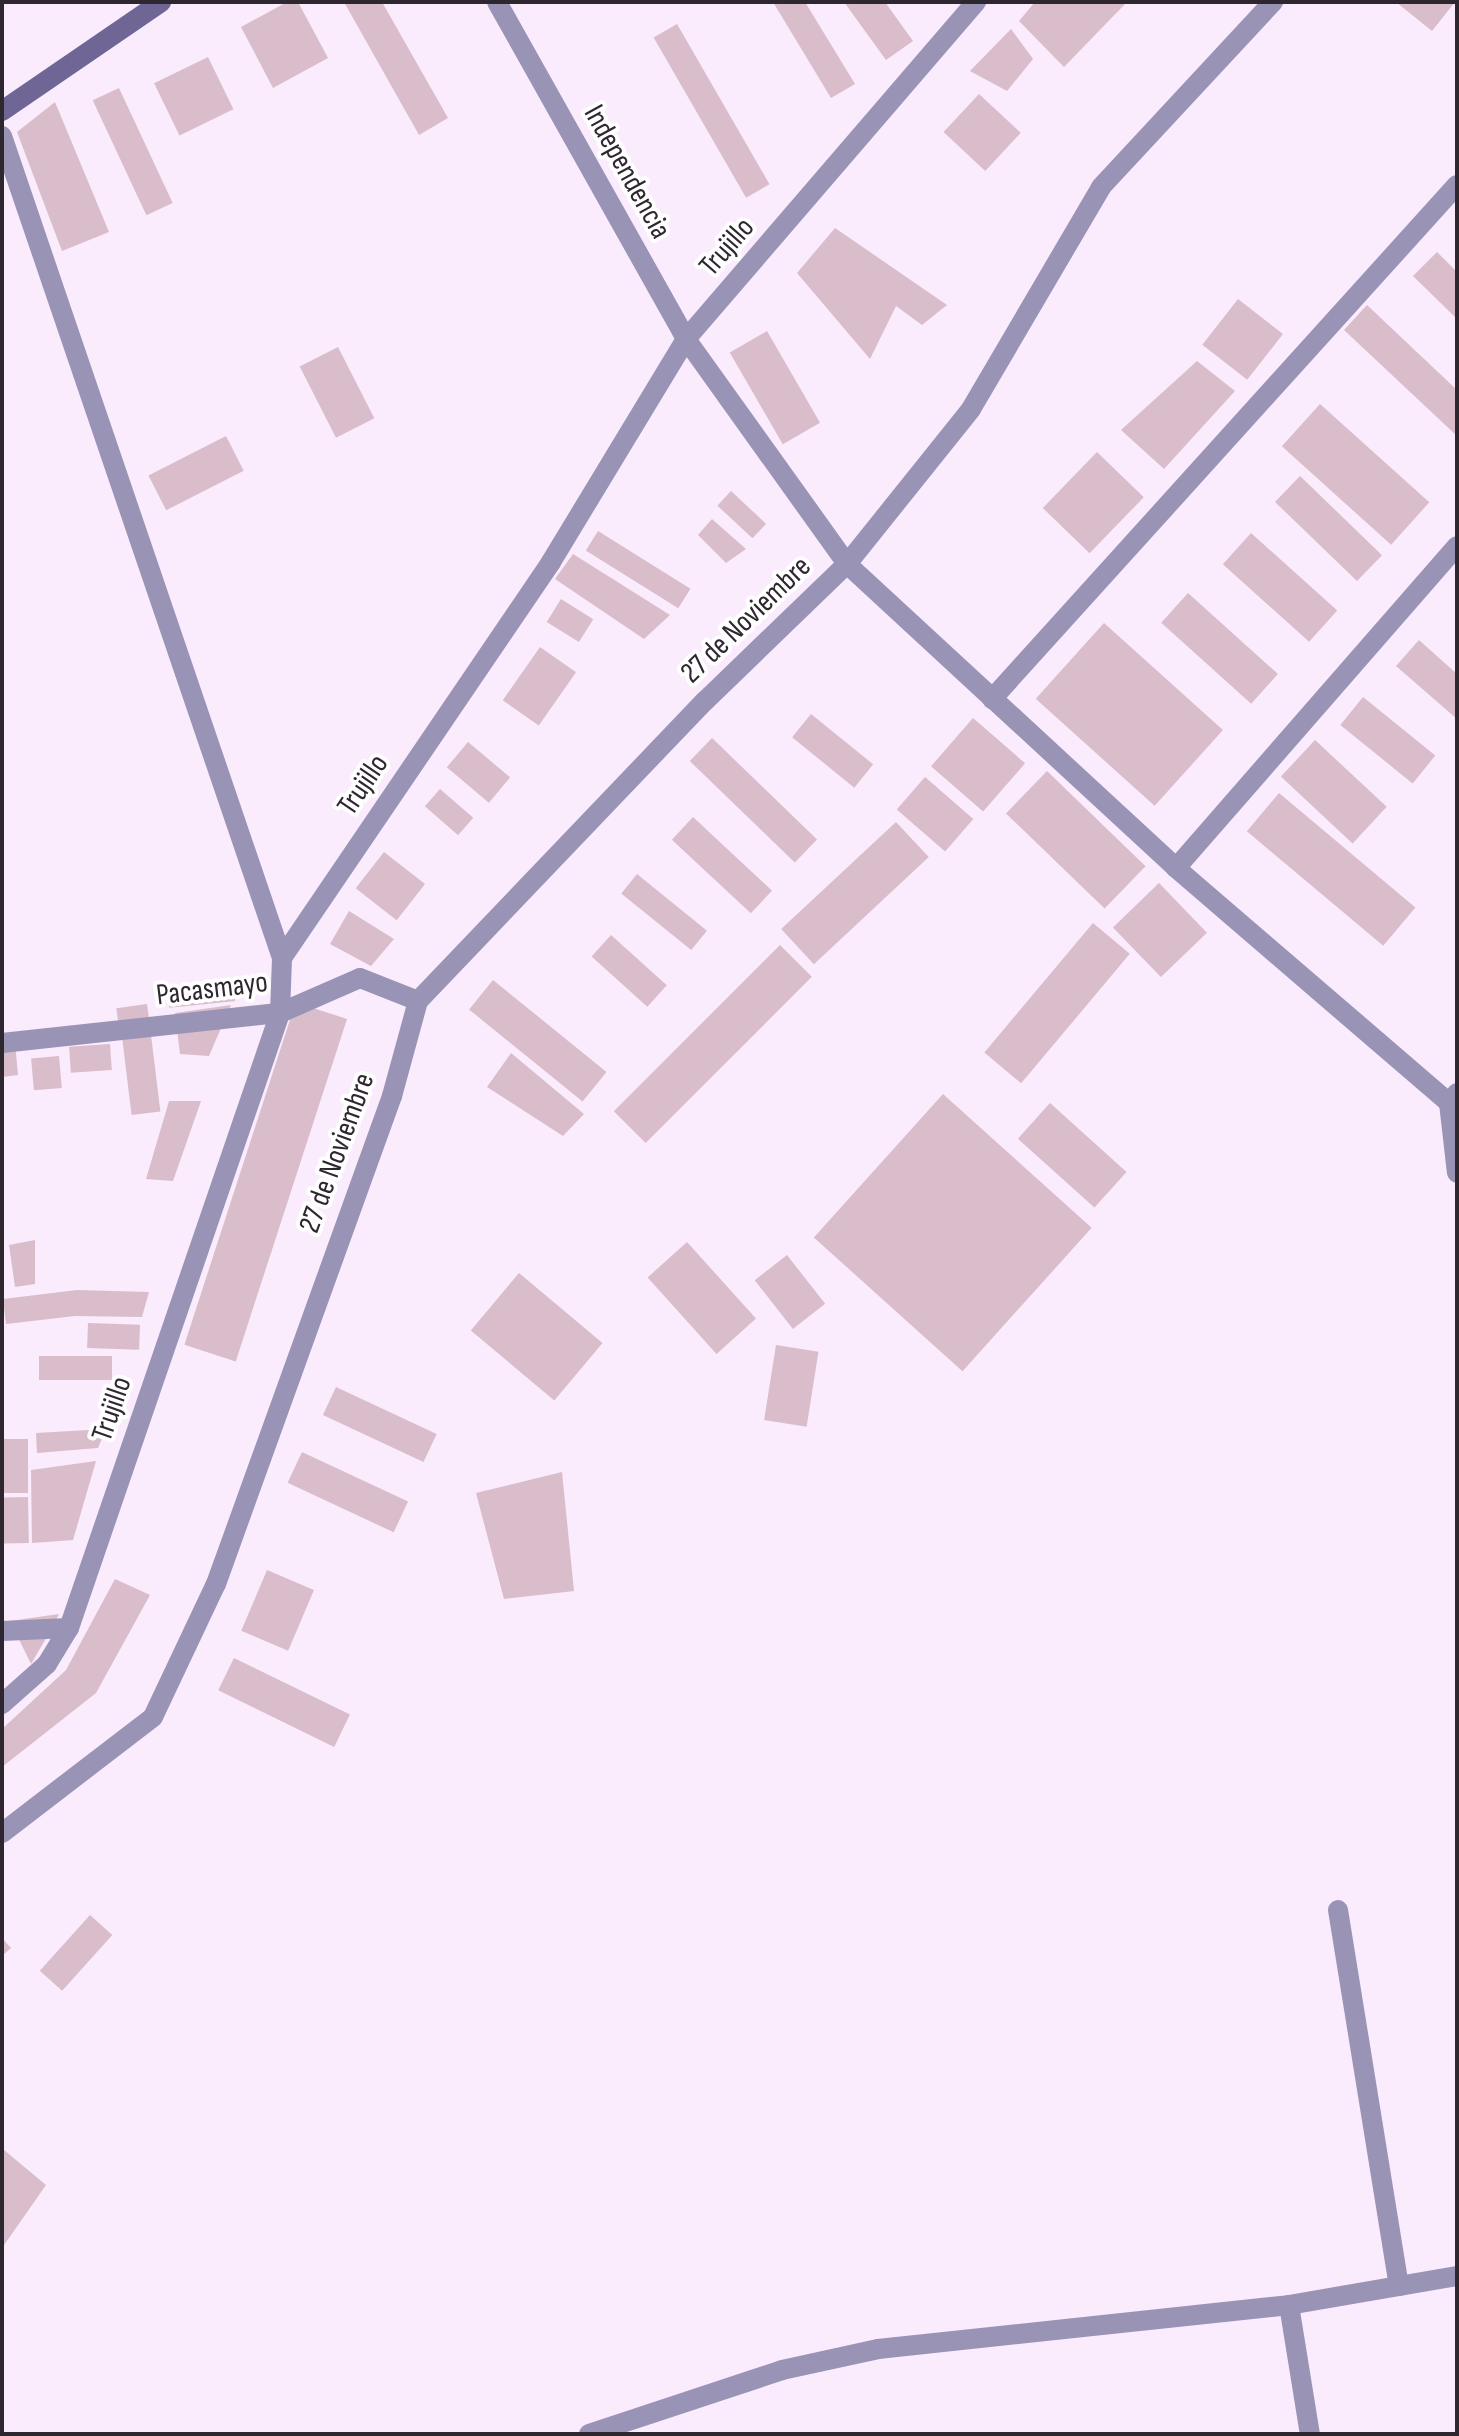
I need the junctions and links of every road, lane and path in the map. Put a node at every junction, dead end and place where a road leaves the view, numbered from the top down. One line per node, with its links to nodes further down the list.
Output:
1 (161, 2): 5 (main road)
2 (497, 2): 8 (street, Independencia)
3 (976, 2): 8 (street, Trujillo)
4 (1273, 2): 10 (street, 27 de Noviembre)
5 (2, 111)
6 (2, 136): 13 (street)
7 (1457, 185): 11 (street)
8 (686, 339): 10 (street, Independencia); 13 (street, Trujillo)
9 (1457, 546): 12 (street)
10 (847, 564): 11 (street, Independencia); 14 (street, 27 de Noviembre)
11 (992, 699): 12 (street, Independencia)
12 (1176, 868): 17 (street, Independencia)
13 (282, 958): 15 (street, Trujillo)
14 (418, 1001): 15 (street, Pacasmayo); 22 (street, 27 de Noviembre)
15 (280, 1013): 16 (street, Pacasmayo); 19 (street, Trujillo)
16 (2, 1043)
17 (1453, 1098): 18 (street)
18 (1457, 1173)
19 (69, 1628): 20 (street); 21 (street, Trujillo)
20 (2, 1631)
21 (2, 1704)
22 (2, 1833)
23 (1338, 1910): 25 (street)
24 (1457, 2276): 25 (street)
25 (1399, 2286): 26 (street)
26 (1289, 2305): 27 (street); 28 (street)
27 (589, 2434)
28 (1310, 2434)

